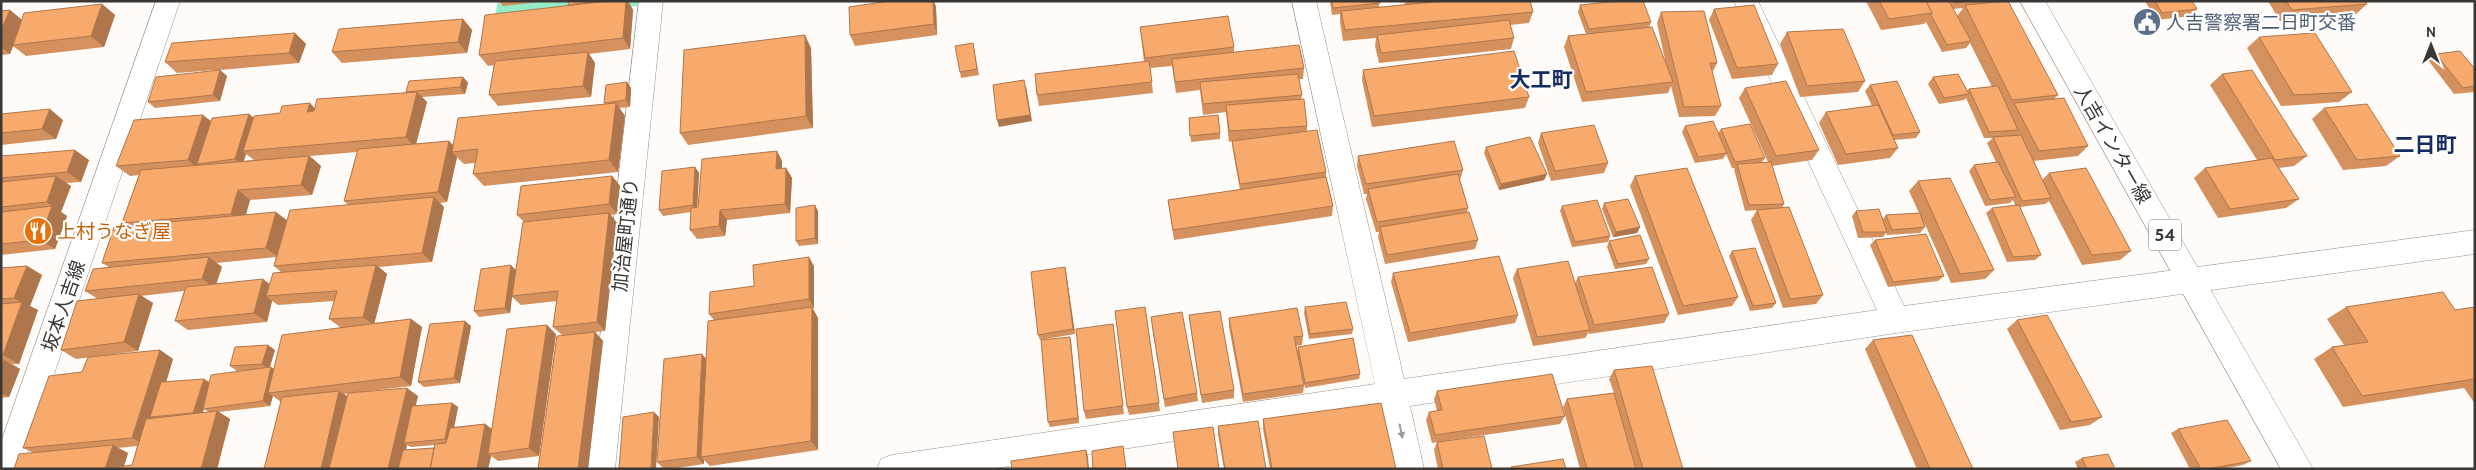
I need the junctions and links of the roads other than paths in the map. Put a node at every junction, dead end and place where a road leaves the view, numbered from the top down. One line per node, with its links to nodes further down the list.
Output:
1 (168, 1): 10 (street, 坂本人吉線)
2 (651, 1): 11 (street, 加治屋町通り)
3 (1304, 1): 9 (street)
4 (1746, 1): 8 (street)
5 (2032, 1): 7 (street, 人吉インター線 / 54)
6 (2475, 242): 7 (street)
7 (2191, 281): 8 (street); 14 (street, 人吉インター線 / 54)
8 (1896, 320): 9 (street)
9 (1393, 394): 12 (street); 13 (street, one-way to 13)
10 (7, 469)
11 (600, 469)
12 (892, 469)
13 (1409, 469)
14 (2298, 469)

